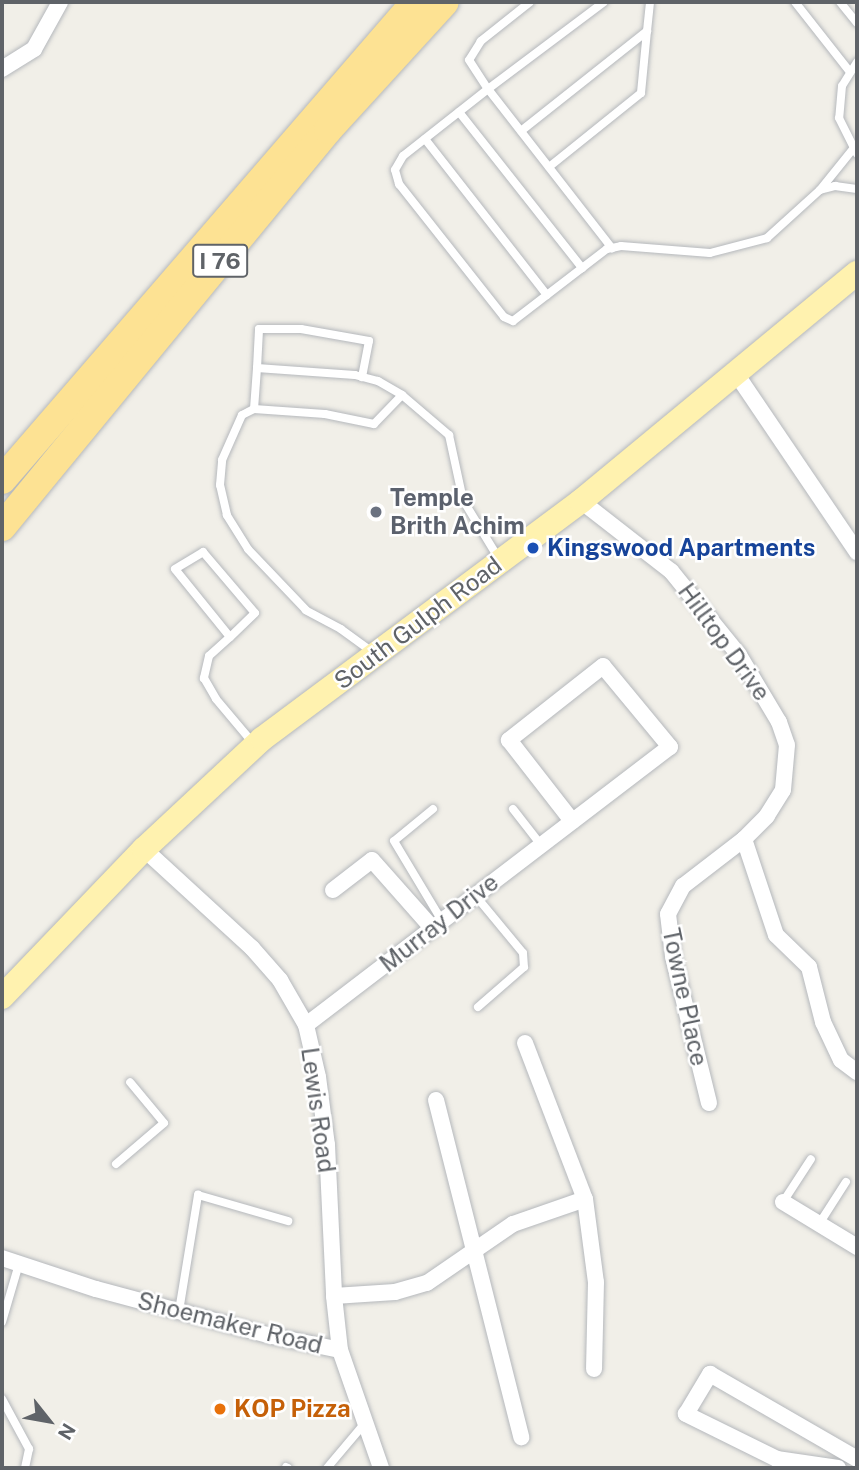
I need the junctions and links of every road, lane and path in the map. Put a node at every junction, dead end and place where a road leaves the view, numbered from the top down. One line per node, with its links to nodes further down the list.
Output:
1 (60, 2): 12 (street)
2 (415, 2): 31 (highway, I 76)
3 (445, 2): 33 (highway, I 76)
4 (530, 2): 14 (lane)
5 (604, 2): 14 (lane)
6 (650, 2): 10 (lane)
7 (795, 2): 13 (lane)
8 (840, 2): 9 (lane)
9 (857, 23)
10 (647, 31): 16 (lane); 19 (lane)
11 (857, 62): 13 (lane)
12 (2, 69)
13 (850, 72): 18 (lane)
14 (488, 89): 15 (lane); 16 (lane)
15 (459, 112): 17 (lane); 23 (lane)
16 (521, 131): 19 (lane)
17 (425, 139): 25 (lane); 25 (lane)
18 (855, 152): 21 (lane)
19 (549, 167): 22 (lane)
20 (857, 189): 21 (lane)
21 (820, 190): 22 (lane)
22 (612, 248): 23 (lane)
23 (582, 268): 25 (lane)
24 (857, 273): 27 (main road, South Gulph Road)
25 (547, 295)
26 (257, 368): 28 (lane); 28 (lane); 30 (lane)
27 (737, 375): 32 (main road, South Gulph Road); 34 (street)
28 (362, 377): 29 (lane)
29 (402, 395): 30 (lane); 35 (lane)
30 (254, 409): 37 (lane)
31 (2, 480)
32 (581, 501): 35 (main road, South Gulph Road); 42 (street, Hilltop Drive)
33 (2, 527)
34 (857, 552)
35 (501, 561): 37 (main road, South Gulph Road)
36 (230, 636): 36 (lane); 38 (lane)
37 (375, 655): 38 (main road, South Gulph Road)
38 (255, 745): 44 (main road, South Gulph Road)
39 (433, 809): 47 (lane)
40 (513, 809): 43 (lane)
41 (572, 821): 41 (street, Murray Drive); 43 (street, Murray Drive)
42 (744, 839): 52 (street); 55 (street, Towne Place)
43 (541, 845): 46 (street, Murray Drive)
44 (144, 849): 48 (main road, South Gulph Road); 50 (street, Lewis Road)
45 (333, 890): 47 (street)
46 (475, 895): 47 (street, Murray Drive); 49 (lane)
47 (437, 925): 50 (street, Murray Drive)
48 (2, 997)
49 (478, 1007)
50 (306, 1026): 67 (street, Lewis Road)
51 (525, 1043): 59 (street)
52 (856, 1069)
53 (130, 1082): 57 (lane)
54 (436, 1100): 64 (street)
55 (709, 1104)
56 (811, 1159): 60 (lane)
57 (116, 1164)
58 (846, 1182): 62 (lane)
59 (585, 1199): 64 (street); 71 (street)
60 (783, 1202): 62 (street)
61 (288, 1221): 68 (lane)
62 (819, 1224): 63 (street)
63 (857, 1247)
64 (472, 1250): 67 (street); 74 (street)
65 (2, 1258): 66 (street, Shoemaker Road)
66 (19, 1264): 68 (street, Shoemaker Road); 69 (lane)
67 (334, 1296): 70 (street, Lewis Road)
68 (179, 1311): 70 (street, Shoemaker Road)
69 (2, 1322)
70 (340, 1350): 73 (street, Shoemaker Road)
71 (594, 1369)
72 (2, 1399): 76 (lane)
73 (365, 1423): 77 (lane); 78 (street, Shoemaker Road)
74 (521, 1437)
75 (857, 1459): 79 (street)
76 (24, 1468)
77 (327, 1468)
78 (381, 1468)
79 (838, 1468)

